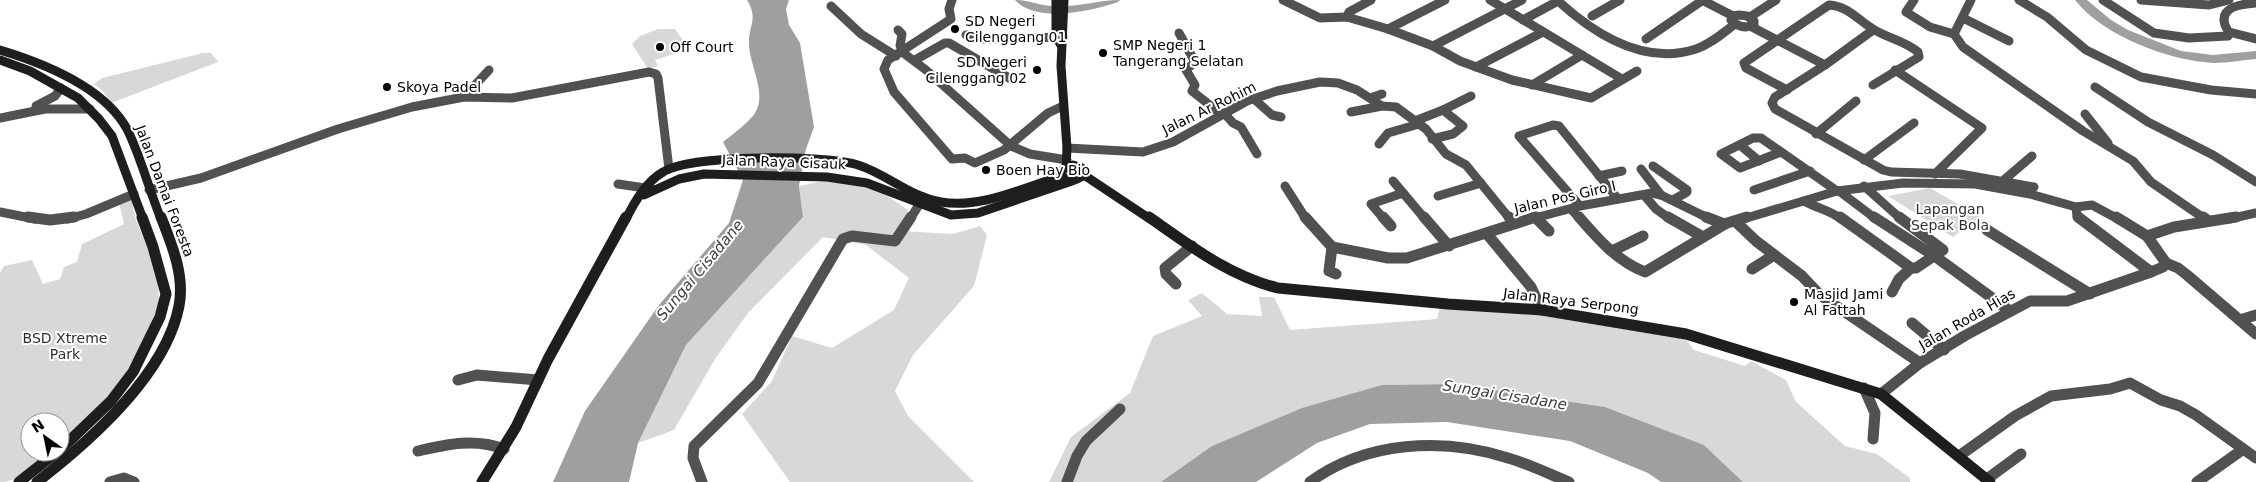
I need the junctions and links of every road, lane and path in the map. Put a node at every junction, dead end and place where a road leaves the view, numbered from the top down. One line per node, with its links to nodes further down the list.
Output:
1 (952, 0): 45 (street)
2 (1056, 0): 25 (main road)
3 (1064, 0): 25 (main road)
4 (1283, 0): 23 (street)
5 (1371, 0): 23 (street)
6 (1445, 0): 30 (street)
7 (1490, 0): 21 (street)
8 (1522, 0): 21 (street)
9 (1557, 0): 27 (street); 28 (street)
10 (1620, 0): 22 (street)
11 (1703, 0): 28 (street); 38 (street)
12 (1776, 0): 24 (street)
13 (1914, 0): 36 (street)
14 (2019, 0): 62 (street)
15 (2104, 0): 34 (street)
16 (2141, 0): 17 (street)
17 (2229, 0)
18 (1968, 1): 26 (street)
19 (2256, 3): 34 (street)
20 (831, 6): 45 (street, Jalan Ar Rohim)
21 (1505, 8): 27 (street); 43 (street)
22 (1592, 16)
23 (1347, 17): 30 (street)
24 (1750, 17): 28 (street); 29 (street)
25 (1060, 18): 40 (main road)
26 (1963, 18): 36 (street); 42 (street)
27 (1523, 20): 33 (street)
28 (1734, 20): 29 (street)
29 (1752, 27): 41 (street)
30 (1388, 29): 43 (street)
31 (898, 30): 45 (street)
32 (1873, 30): 41 (street); 49 (street); 52 (street)
33 (1543, 32): 46 (street); 50 (street)
34 (2229, 32): 39 (street)
35 (1179, 33): 74 (street)
36 (1954, 34): 87 (street)
37 (966, 35): 40 (street)
38 (1646, 39)
39 (2256, 39)
40 (1060, 40): 68 (main road)
41 (1777, 40): 49 (street); 60 (street)
42 (2009, 41)
43 (1432, 46): 50 (street)
44 (0, 50): 80 (main road, Jalan Damai Foresta)
45 (900, 52): 48 (street, Jalan Ar Rohim); 84 (street)
46 (1582, 55): 55 (street); 56 (street)
47 (0, 60): 59 (main road)
48 (915, 60): 54 (street); 84 (street, Jalan Ar Rohim)
49 (1826, 65): 60 (street)
50 (1476, 67): 56 (street)
51 (489, 70): 63 (street)
52 (1895, 70): 57 (street); 99 (street)
53 (1637, 71): 55 (street)
54 (1009, 78)
55 (1622, 79): 56 (street)
56 (1532, 84)
57 (1873, 85)
58 (2095, 87): 104 (street)
59 (61, 88): 70 (main road); 72 (street)
60 (1787, 90): 81 (street)
61 (1382, 94): 65 (street)
62 (2256, 94)
63 (471, 96): 96 (street); 110 (street)
64 (1471, 96): 71 (street)
65 (1370, 98): 66 (street, Jalan Ar Rohim); 69 (street, Jalan Ar Rohim)
66 (1254, 99): 74 (street, Jalan Ar Rohim); 76 (street)
67 (1856, 101): 81 (street)
68 (1063, 106): 84 (street); 91 (main road)
69 (1382, 106): 73 (street); 78 (street, Jalan Ar Rohim)
70 (90, 109): 72 (street); 82 (main road)
71 (1444, 110): 78 (street); 83 (street)
72 (24, 112): 77 (street)
73 (1352, 112)
74 (1223, 114): 89 (street); 91 (street, Jalan Ar Rohim)
75 (2085, 114): 87 (street)
76 (1281, 117)
77 (0, 118)
78 (1417, 122): 83 (street, Jalan Ar Rohim); 85 (street)
79 (1914, 123): 92 (street)
80 (127, 130): 82 (main road); 110 (main road, Jalan Damai Foresta)
81 (1816, 134): 92 (street)
82 (112, 136): 115 (main road)
83 (1432, 139): 105 (street, Jalan Ar Rohim)
84 (1009, 144): 91 (street, Jalan Ar Rohim)
85 (1379, 144)
86 (1740, 145): 88 (street); 93 (street); 93 (street)
87 (2112, 148): 127 (street)
88 (1781, 152): 93 (street); 98 (street)
89 (1257, 154)
90 (2032, 156): 102 (street)
91 (1066, 159): 101 (main road, Jalan Raya Serpong); 101 (main road, Jalan Raya Cisauk); 119 (main road, Jalan Raya Cisauk)
92 (1864, 160): 99 (street)
93 (1759, 161)
94 (1654, 166): 120 (street)
95 (1641, 168): 116 (street)
96 (669, 169): 113 (main road, Jalan Raya Cisauk); 119 (main road, Jalan Raya Cisauk)
97 (1622, 171): 100 (street)
98 (1810, 172): 111 (street); 112 (street)
99 (1935, 174): 102 (street)
100 (1599, 176): 118 (street); 122 (street)
101 (1078, 178): 119 (main road, Jalan Raya Cisauk); 138 (main road, Jalan Raya Serpong)
102 (2004, 180): 109 (street)
103 (1393, 181): 114 (street)
104 (2256, 182)
105 (1481, 183): 117 (street); 128 (street, Jalan Ar Rohim)
106 (618, 184): 113 (street)
107 (1285, 186): 141 (street)
108 (1864, 186): 112 (street); 123 (street); 144 (street)
109 (2034, 187)
110 (149, 190): 137 (main road, Jalan Damai Foresta)
111 (1754, 190)
112 (1838, 191): 121 (street); 144 (street)
113 (646, 192): 119 (main road, Jalan Raya Cisauk); 162 (main road, Jalan Raya Cisauk)
114 (1403, 193): 130 (street); 139 (street)
115 (134, 194): 124 (street); 140 (main road)
116 (1652, 194): 118 (street, Jalan Pos Giro I); 120 (street); 136 (street)
117 (1438, 196)
118 (1618, 199): 122 (street, Jalan Pos Giro I)
119 (921, 200): 181 (street)
120 (1673, 200): 129 (street)
121 (1804, 201): 129 (street); 146 (street)
122 (1576, 207): 126 (street, Jalan Pos Giro I); 142 (street)
123 (2076, 207): 135 (street); 148 (street)
124 (0, 212)
125 (2253, 216): 127 (street)
126 (1535, 217): 128 (street, Jalan Pos Giro I); 132 (street)
127 (2207, 220): 135 (street)
128 (1514, 222): 133 (street, Jalan Pos Giro I)
129 (1730, 223): 136 (street); 143 (street)
130 (1391, 226)
131 (1988, 230): 152 (street)
132 (1549, 231)
133 (1487, 234): 139 (street, Jalan Pos Giro I); 153 (street)
134 (1643, 236): 142 (street)
135 (2147, 236): 145 (street)
136 (1703, 237): 142 (street)
137 (170, 241): 140 (main road); 177 (main road, Jalan Damai Foresta)
138 (1192, 246): 150 (street); 153 (main road, Jalan Raya Serpong)
139 (1449, 246): 141 (street, Jalan Pos Giro I)
140 (153, 247): 167 (main road)
141 (1332, 247): 149 (street)
142 (1612, 251)
143 (1774, 255): 147 (street); 160 (street)
144 (1936, 257): 146 (street); 154 (street)
145 (2166, 263): 148 (street, Jalan Roda Hias); 156 (street)
146 (1911, 268): 151 (street)
147 (1752, 270)
148 (2151, 272): 152 (street, Jalan Roda Hias)
149 (1336, 274)
150 (1176, 284)
151 (1892, 292)
152 (2090, 294): 154 (street, Jalan Roda Hias)
153 (1542, 310): 163 (main road, Jalan Raya Serpong)
154 (2010, 311): 159 (street, Jalan Roda Hias)
155 (2256, 315): 156 (street)
156 (2240, 320): 158 (street)
157 (1912, 323): 159 (street)
158 (2256, 334)
159 (1944, 350): 160 (street, Jalan Roda Hias)
160 (1920, 363): 164 (street, Jalan Roda Hias)
161 (458, 380): 162 (street)
162 (538, 380): 168 (main road, Jalan Raya Cisauk)
163 (1864, 388): 164 (main road, Jalan Raya Serpong); 166 (street)
164 (1881, 394): 172 (main road, Jalan Raya Serpong)
165 (1120, 408): 182 (street)
166 (1873, 439)
167 (70, 440)
168 (504, 448): 170 (street); 180 (main road, Jalan Raya Cisauk)
169 (2242, 450): 172 (street); 173 (street); 185 (street)
170 (418, 451)
171 (2021, 454): 175 (street)
172 (1959, 456): 175 (main road, Jalan Raya Serpong)
173 (2256, 458)
174 (45, 462): 176 (main road)
175 (1989, 481)
176 (19, 482)
177 (37, 482)
178 (110, 482): 179 (street)
179 (134, 482)
180 (482, 482)
181 (702, 482)
182 (1067, 482)
183 (1310, 482): 184 (street)
184 (1569, 482)
185 (2197, 482)

